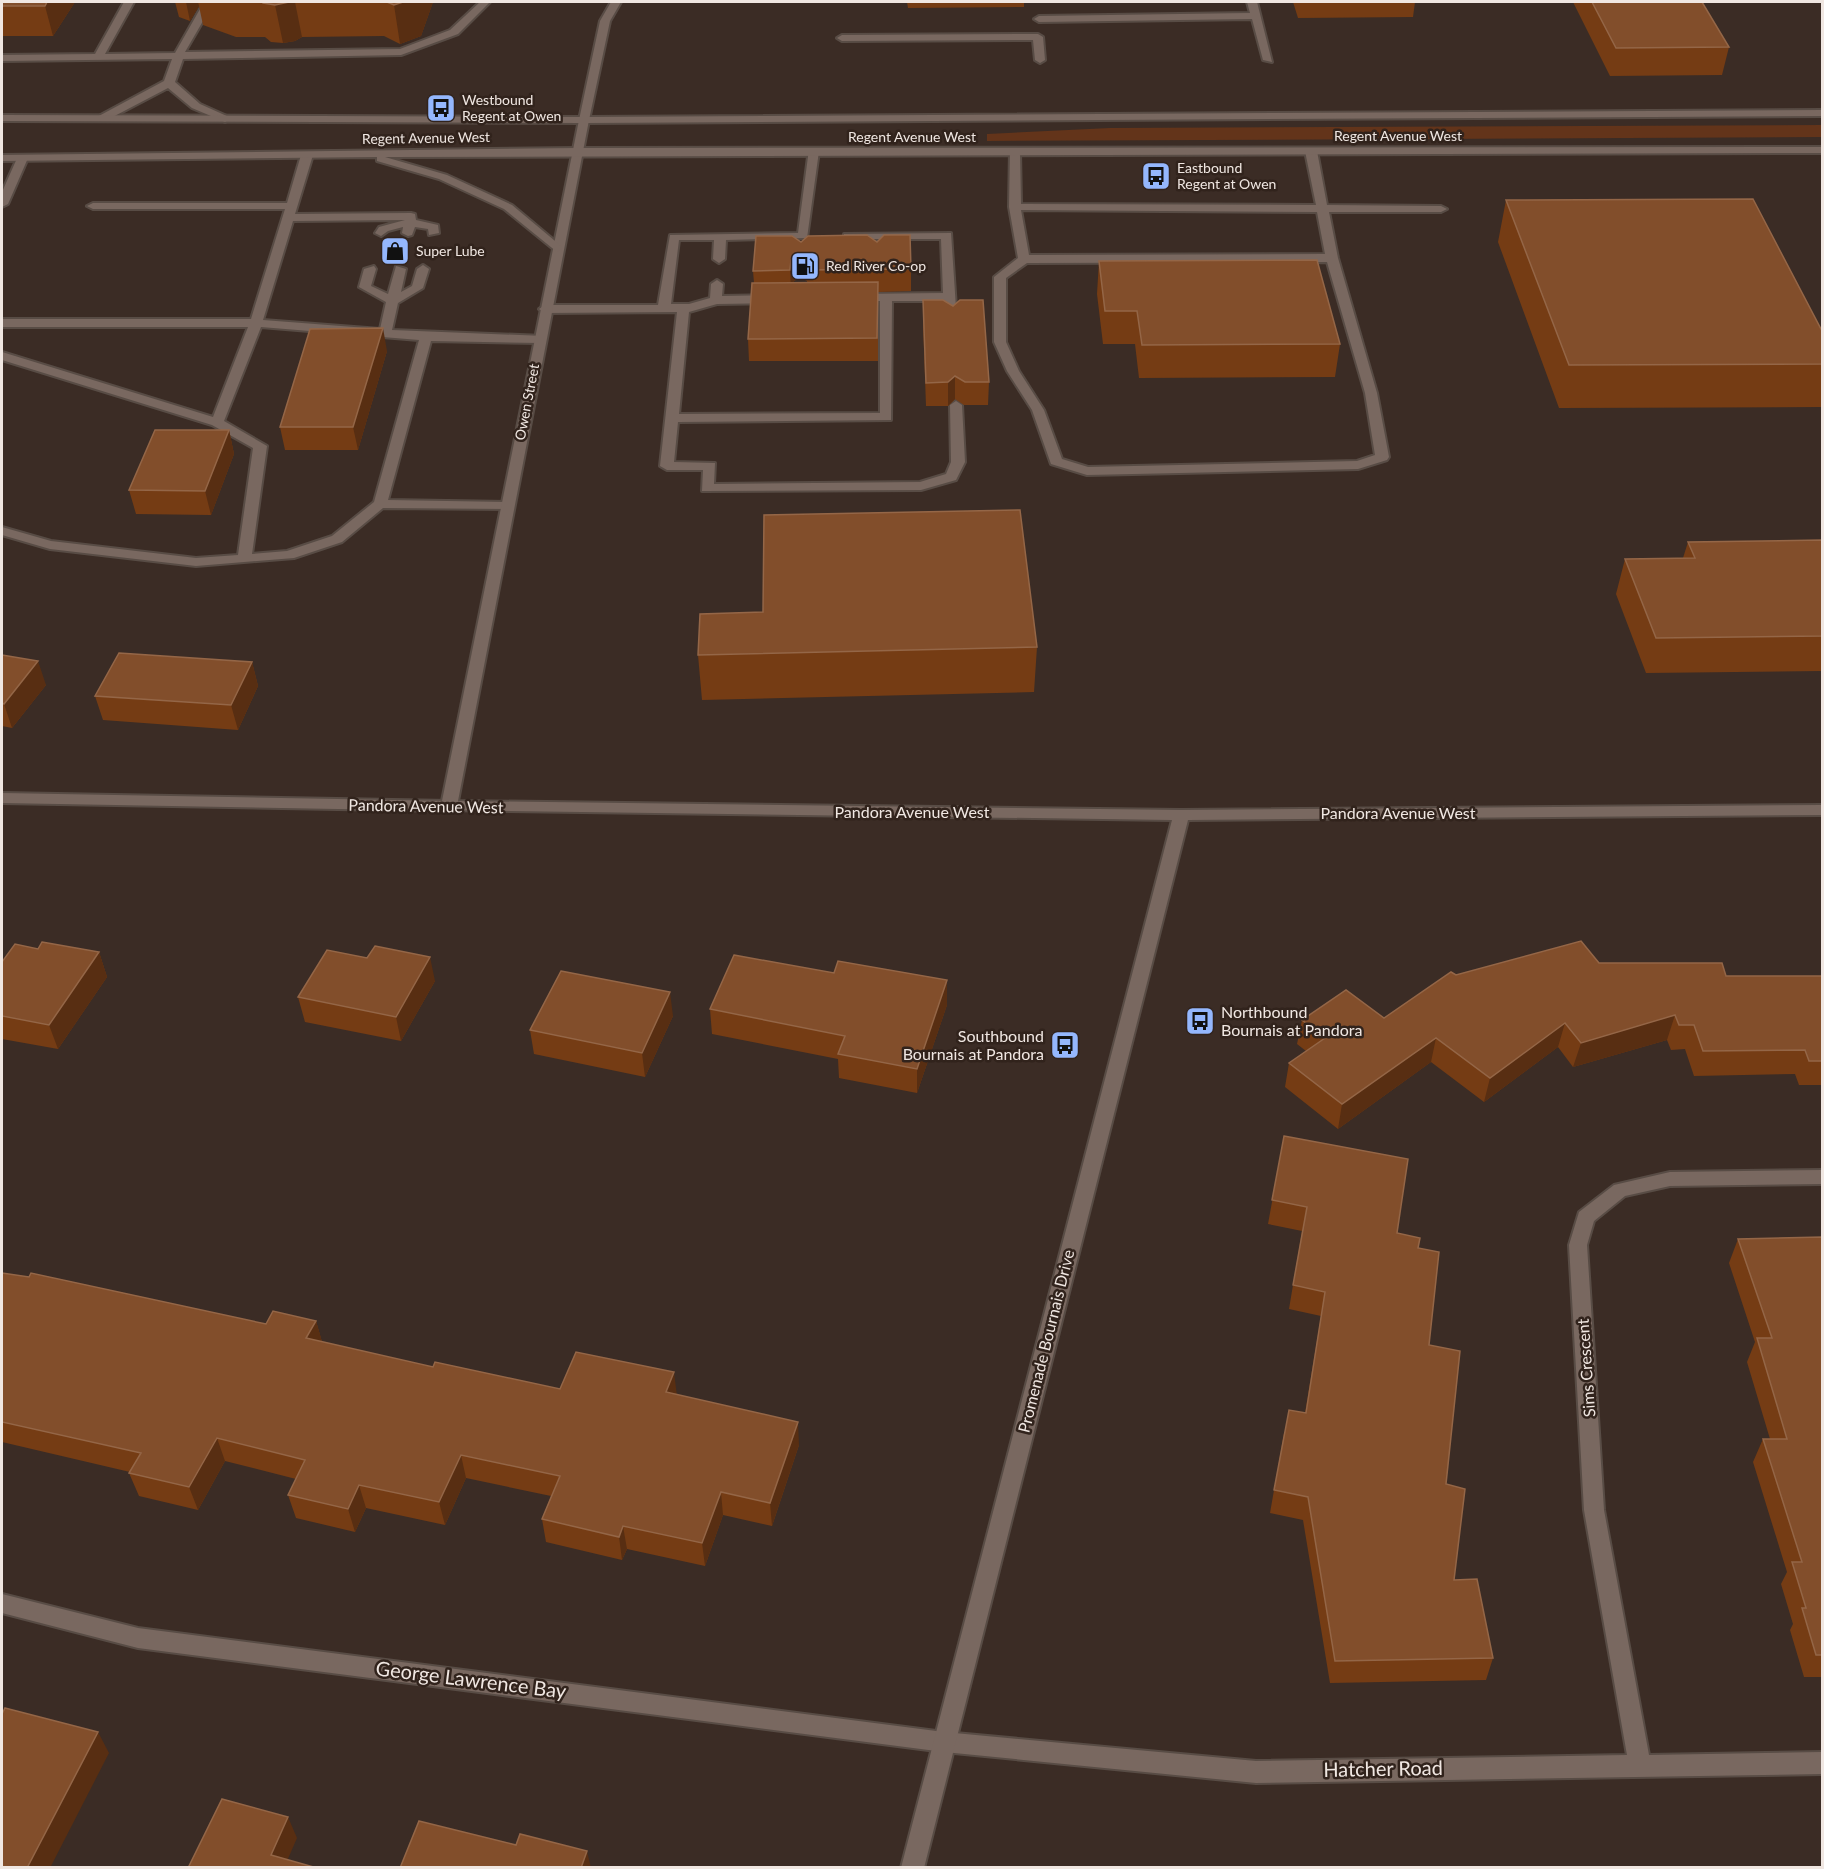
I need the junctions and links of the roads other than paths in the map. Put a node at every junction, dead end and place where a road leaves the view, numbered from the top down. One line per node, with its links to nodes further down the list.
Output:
1 (129, 2): 10 (street)
2 (209, 2): 9 (street)
3 (485, 2): 9 (street)
4 (616, 2): 19 (street, Owen Street)
5 (1252, 2): 6 (street)
6 (1256, 16): 7 (street); 13 (street)
7 (1038, 37): 8 (street); 12 (street)
8 (842, 38)
9 (179, 54): 10 (street); 14 (street)
10 (98, 57): 11 (street)
11 (2, 58)
12 (1040, 60)
13 (1268, 60)
14 (169, 83): 17 (street); 18 (street)
15 (1822, 113): 19 (street, Regent Avenue West)
16 (2, 118): 17 (street, Regent Avenue West)
17 (101, 119): 18 (street, Regent Avenue West)
18 (225, 119): 19 (street, Regent Avenue West)
19 (584, 120): 21 (street, Owen Street)
20 (1822, 150): 22 (street, Regent Avenue West)
21 (578, 151): 23 (street, Regent Avenue West); 25 (street, Regent Avenue West); 40 (street, Owen Street)
22 (1311, 151): 24 (street, Regent Avenue West); 33 (street)
23 (813, 152): 24 (street, Regent Avenue West); 39 (street)
24 (1014, 152): 31 (street)
25 (366, 154): 26 (street, Regent Avenue West); 40 (street)
26 (307, 155): 28 (street, Regent Avenue West); 34 (street)
27 (2, 158): 28 (street, Regent Avenue West)
28 (22, 158): 29 (street)
29 (3, 200)
30 (93, 206): 34 (street)
31 (1015, 207): 33 (street); 43 (street)
32 (1440, 209): 33 (street)
33 (1324, 210): 41 (street)
34 (289, 212): 35 (street); 59 (street)
35 (409, 228): 36 (street); 37 (street)
36 (433, 232)
37 (381, 233)
38 (834, 236): 49 (street)
39 (720, 237): 42 (street); 55 (street)
40 (557, 248): 57 (street, Owen Street)
41 (1332, 258): 43 (street); 43 (street)
42 (719, 259)
43 (1024, 259)
44 (370, 269): 54 (street)
45 (400, 269): 54 (street)
46 (423, 269): 54 (street)
47 (876, 283): 51 (street)
48 (717, 284): 53 (street)
49 (949, 297): 51 (street); 60 (street)
50 (843, 298): 51 (street)
51 (881, 298): 66 (street)
52 (787, 299): 53 (street)
53 (716, 300): 56 (street)
54 (393, 301): 61 (street)
55 (664, 308): 56 (street); 57 (street)
56 (683, 308): 66 (street)
57 (545, 309): 63 (street, Owen Street)
58 (2, 323): 59 (street)
59 (256, 323): 61 (street); 67 (street)
60 (951, 323)
61 (385, 333): 62 (street)
62 (426, 337): 63 (street); 68 (street)
63 (540, 339): 69 (street, Owen Street)
64 (4, 358): 67 (street)
65 (956, 405): 66 (street)
66 (672, 418)
67 (217, 422): 71 (street)
68 (380, 504): 69 (street); 71 (street)
69 (507, 506): 73 (street, Owen Street)
70 (2, 531): 71 (street)
71 (244, 559)
72 (2, 798): 73 (street, Pandora Avenue West)
73 (449, 806): 75 (street, Pandora Avenue West)
74 (1822, 810): 75 (street, Pandora Avenue West)
75 (1181, 815): 78 (street, Promenade Bournais Drive)
76 (1822, 1177): 80 (street, Sims Crescent)
77 (2, 1604): 78 (street, George Lawrence Bay)
78 (944, 1742): 80 (street, Hatcher Road); 81 (street, Promenade Bournais Drive)
79 (1822, 1763): 80 (street, Hatcher Road)
80 (1640, 1764)
81 (912, 1868)

